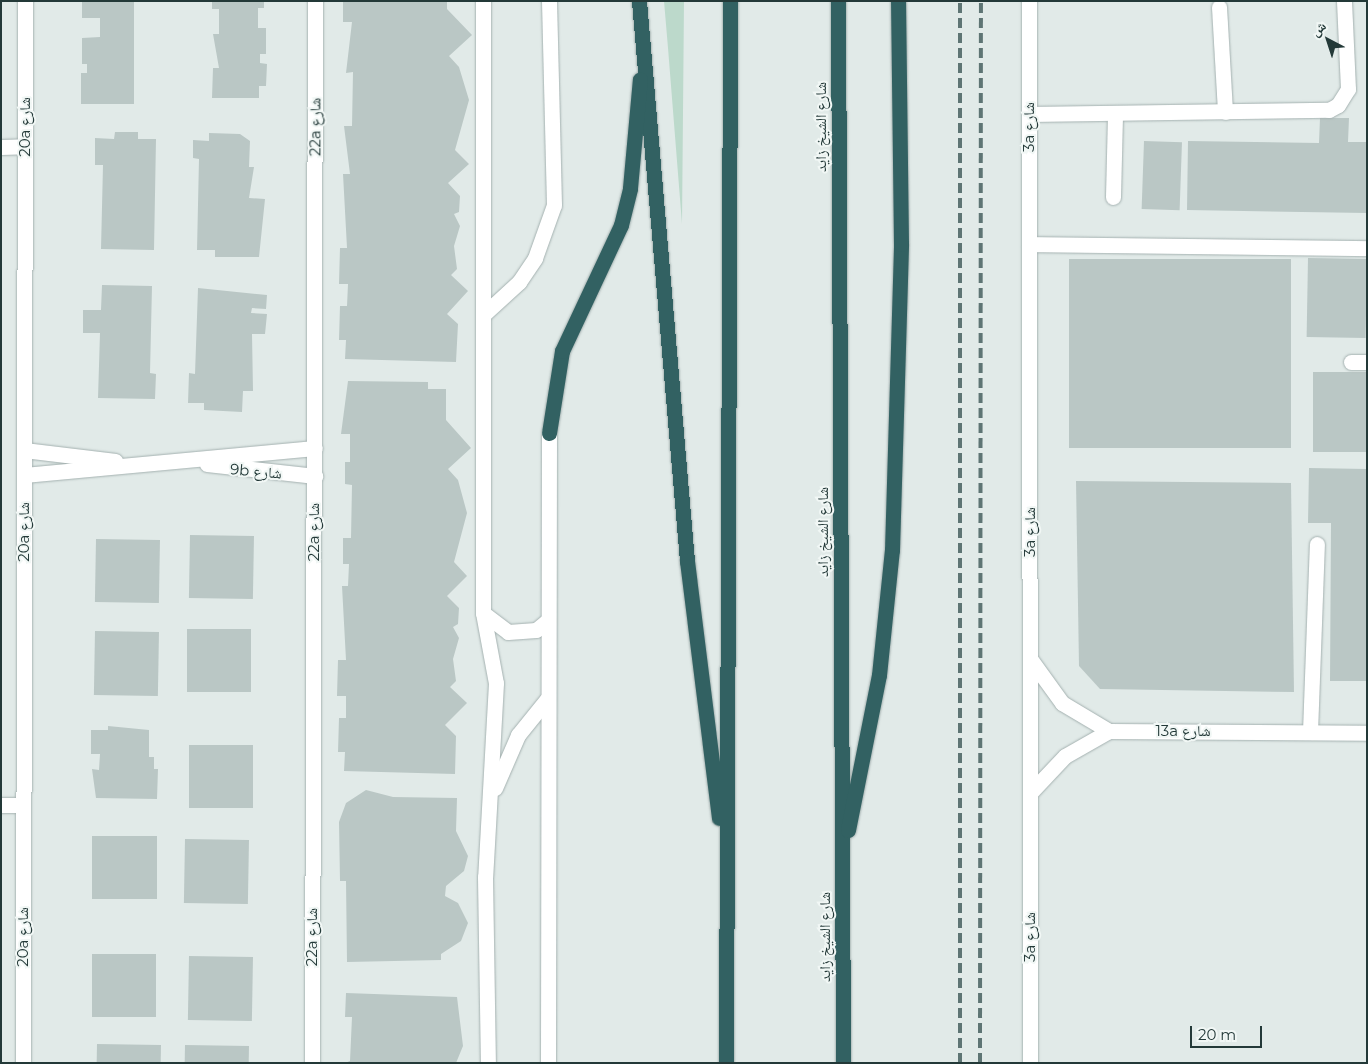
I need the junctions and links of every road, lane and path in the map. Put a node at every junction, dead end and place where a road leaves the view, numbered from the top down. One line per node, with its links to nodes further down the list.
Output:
1 (25, 1): 17 (street, 20a شارع)
2 (315, 1): 25 (street, 22a شارع)
3 (483, 1): 21 (street)
4 (549, 1): 21 (street)
5 (639, 1): 12 (highway)
6 (730, 1): 44 (highway)
7 (838, 1): 43 (highway, شارع الشيخ زايد)
8 (898, 1): 43 (highway)
9 (1029, 1): 14 (street, 3a شارع)
10 (1344, 1): 13 (street)
11 (1219, 7): 13 (street)
12 (644, 40): 24 (highway); 44 (highway)
13 (1225, 112): 15 (street)
14 (1029, 114): 15 (street); 19 (street, 3a شارع)
15 (1115, 114): 18 (street)
16 (1, 146): 17 (street)
17 (25, 146): 26 (street, 20a شارع)
18 (1113, 197)
19 (1029, 244): 20 (street); 34 (street, 3a شارع)
20 (1367, 248)
21 (483, 315): 32 (street)
22 (1351, 362): 23 (street)
23 (1367, 362)
24 (548, 433): 33 (street)
25 (315, 448): 27 (street, 9b شارع); 30 (street, 22a شارع)
26 (24, 450): 28 (street, 9b شارع); 29 (street, 20a شارع)
27 (198, 462): 28 (street, 9b شارع); 30 (street, 9b شارع)
28 (124, 463): 29 (street, 9b شارع)
29 (24, 475): 42 (street, 20a شارع)
30 (315, 476): 46 (street, 22a شارع)
31 (1317, 544): 37 (street)
32 (483, 613): 33 (street); 40 (street)
33 (547, 621): 35 (street)
34 (1030, 658): 36 (street); 39 (street, 3a شارع)
35 (546, 700): 40 (street); 48 (street)
36 (1109, 731): 37 (street, 13a شارع); 39 (street)
37 (1310, 732): 38 (street, 13a شارع)
38 (1367, 733)
39 (1030, 793): 51 (street, 3a شارع)
40 (490, 801): 47 (street)
41 (1, 805): 42 (street)
42 (23, 805): 45 (street, 20a شارع)
43 (842, 858): 50 (highway, شارع الشيخ زايد)
44 (726, 861): 49 (highway)
45 (23, 1063)
46 (312, 1063)
47 (488, 1063)
48 (548, 1063)
49 (726, 1063)
50 (843, 1063)
51 (1030, 1063)

